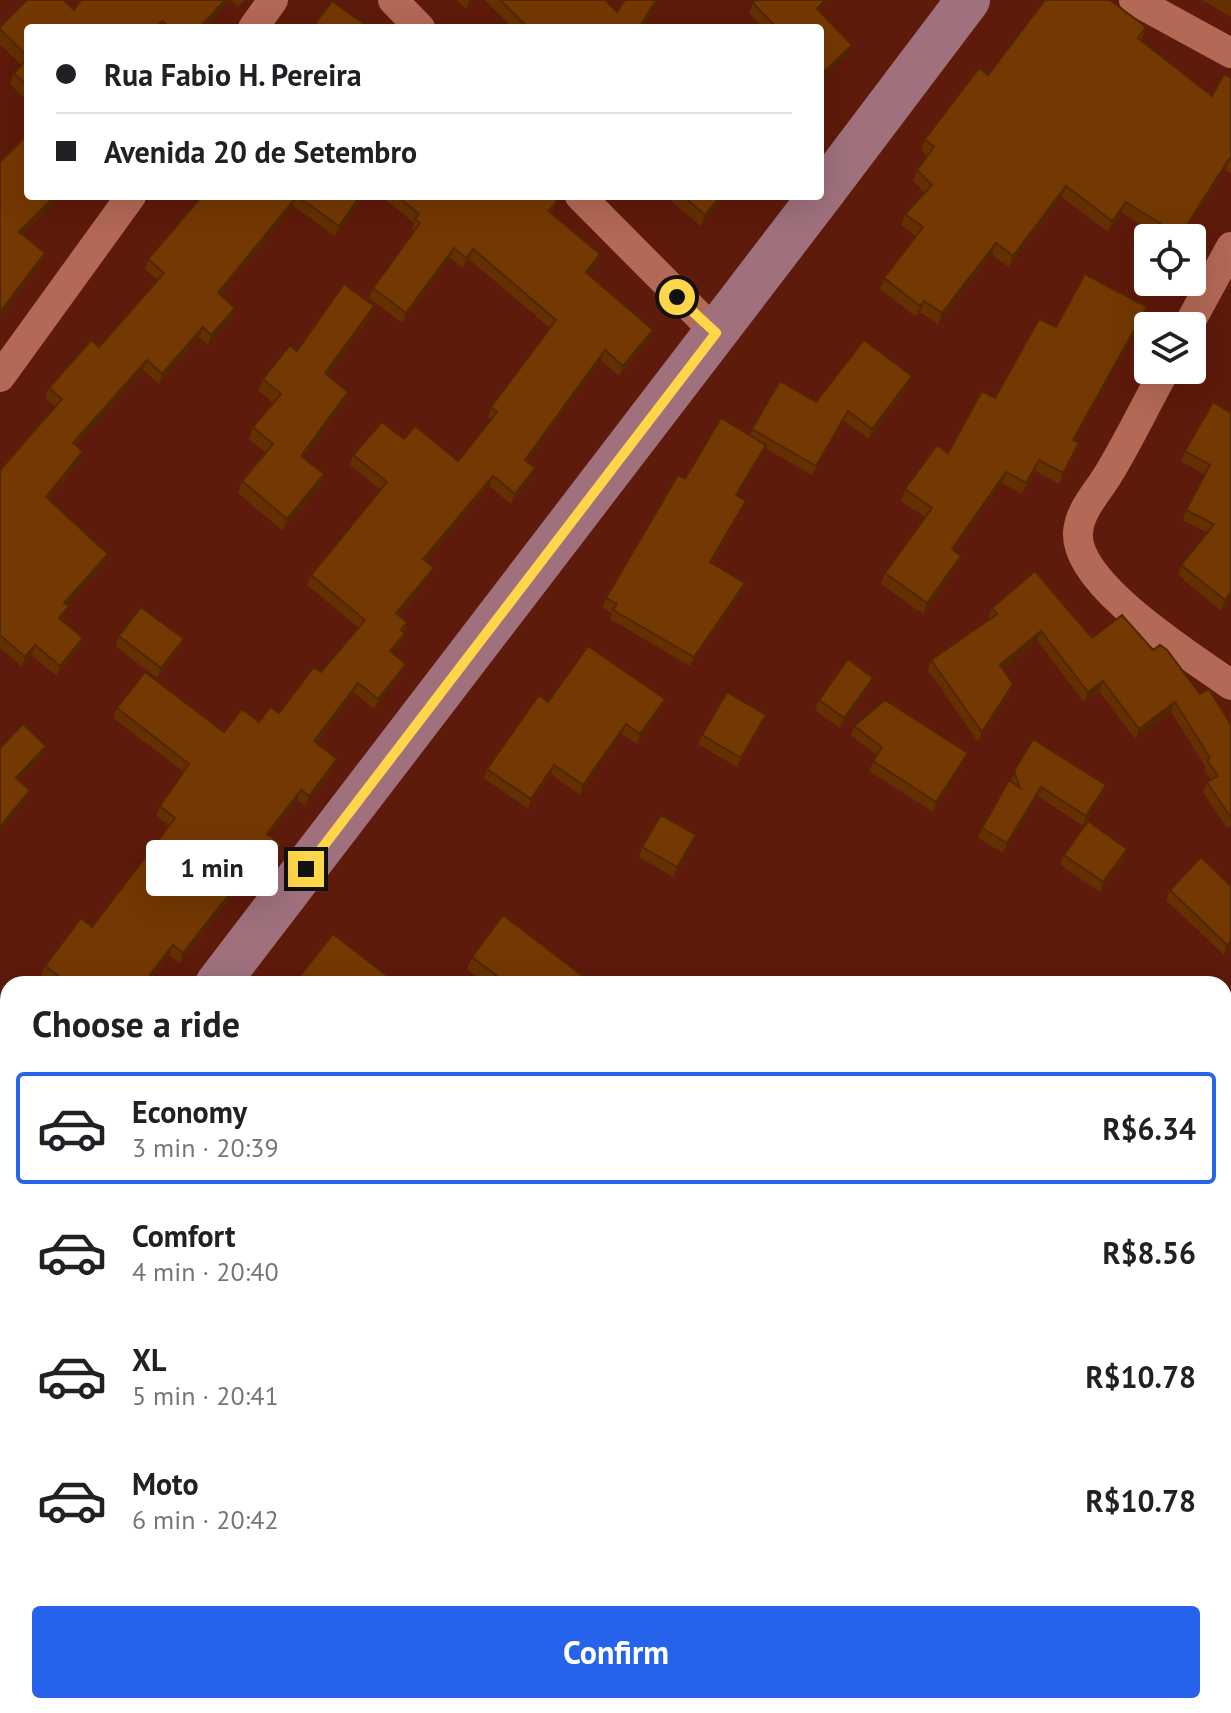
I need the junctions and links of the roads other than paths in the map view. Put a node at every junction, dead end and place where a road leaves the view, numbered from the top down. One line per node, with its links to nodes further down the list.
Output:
1 (273, 0): 5 (street)
2 (393, 0): 6 (street)
3 (968, 0): 8 (street)
4 (1134, 0): 7 (street)
5 (256, 24)
6 (416, 24)
7 (1231, 53)
8 (824, 191)
9 (128, 200): 15 (street)
10 (584, 200): 14 (street)
11 (817, 200): 14 (street)
12 (1231, 247): 13 (street)
13 (1196, 312)
14 (716, 333): 18 (street)
15 (0, 377)
16 (1157, 384): 17 (street)
17 (1231, 685)
18 (223, 976)

